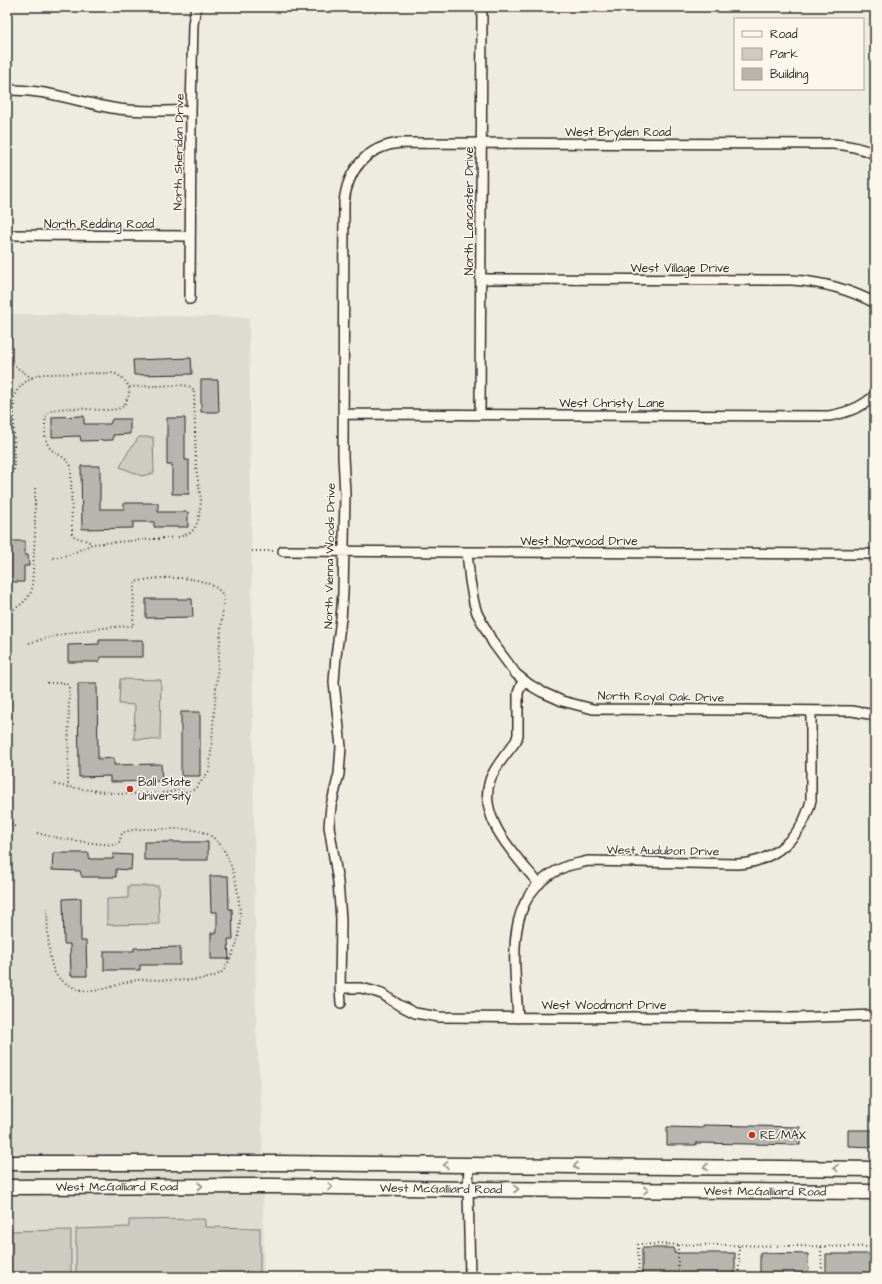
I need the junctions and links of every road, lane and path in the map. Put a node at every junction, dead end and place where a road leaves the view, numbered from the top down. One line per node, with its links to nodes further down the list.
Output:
1 (196, 7): 4 (street, North Sheridan Drive)
2 (482, 7): 5 (street, North Lancaster Drive)
3 (7, 90): 4 (street)
4 (191, 111): 9 (street, North Sheridan Drive)
5 (482, 143): 6 (street, West Bryden Road); 7 (street, West Bryden Road); 10 (street, North Lancaster Drive)
6 (875, 154)
7 (364, 159): 17 (street, North Vienna Woods Drive)
8 (7, 235): 9 (street, North Redding Road)
9 (190, 236): 11 (street, North Sheridan Drive)
10 (481, 279): 12 (street, West Village Drive); 18 (street, North Lancaster Drive)
11 (190, 299)
12 (875, 303)
13 (7, 358): 14 (path)
14 (32, 378): 15 (path); 19 (path)
15 (130, 387): 21 (path); 21 (path)
16 (875, 395): 18 (street, West Christy Lane)
17 (343, 414): 18 (street, West Christy Lane); 24 (street, North Vienna Woods Drive)
18 (480, 414)
19 (14, 470)
20 (34, 487): 28 (path)
21 (92, 544): 27 (path)
22 (252, 551): 23 (path)
23 (283, 551): 24 (street, West Norwood Drive)
24 (344, 552): 25 (street, West Norwood Drive); 41 (street, North Vienna Woods Drive)
25 (467, 552): 26 (street, West Norwood Drive); 30 (street, North Royal Oak Drive)
26 (875, 554)
27 (53, 558)
28 (7, 614)
29 (29, 643): 35 (path)
30 (524, 680): 32 (street, North Royal Oak Drive); 39 (street)
31 (47, 683): 35 (path)
32 (811, 711): 33 (street, North Royal Oak Drive); 39 (street, West Audubon Drive)
33 (875, 717)
34 (52, 784): 35 (path)
35 (68, 787)
36 (7, 822): 37 (path)
37 (16, 827)
38 (37, 834): 40 (path)
39 (539, 884): 44 (street, West Audubon Drive)
40 (47, 908)
41 (340, 988): 42 (street, North Vienna Woods Drive); 44 (street, West Woodmont Drive)
42 (341, 1003)
43 (875, 1015): 44 (street, West Woodmont Drive)
44 (518, 1018)
45 (7, 1163): 46 (main road, West McGalliard Road, one-way to 45)
46 (469, 1165): 47 (main road, West McGalliard Road, one-way to 46); 49 (street)
47 (875, 1169)
48 (7, 1187): 49 (main road, West McGalliard Road, one-way to 49)
49 (468, 1189): 50 (main road, West McGalliard Road, one-way to 50); 55 (street)
50 (875, 1192)
51 (678, 1245): 52 (path); 56 (path); 57 (path)
52 (739, 1246): 53 (path); 58 (path)
53 (821, 1246): 54 (path); 59 (path)
54 (875, 1247)
55 (470, 1277)
56 (639, 1277)
57 (678, 1277)
58 (746, 1277)
59 (822, 1277)

